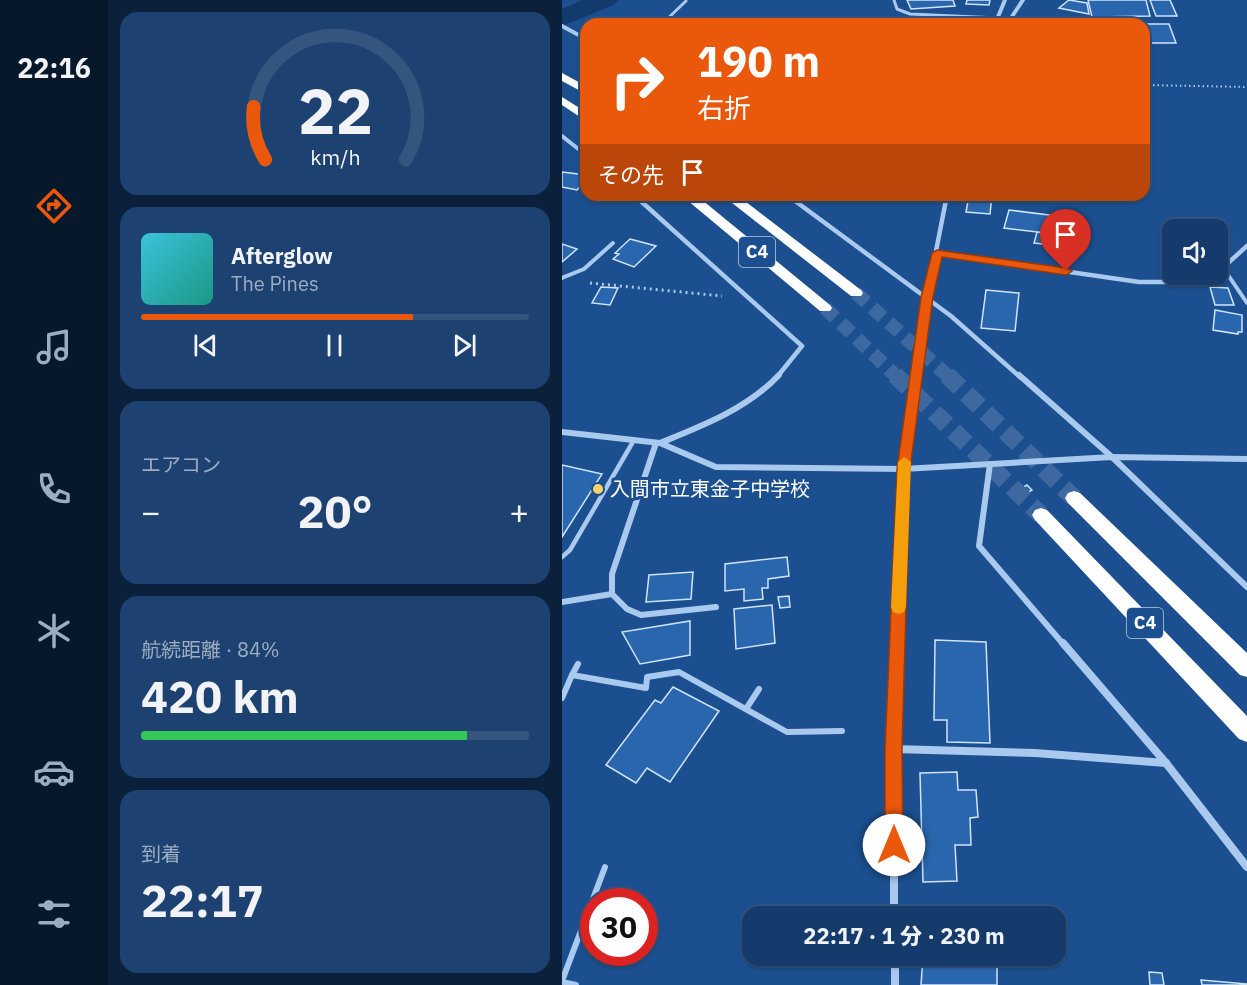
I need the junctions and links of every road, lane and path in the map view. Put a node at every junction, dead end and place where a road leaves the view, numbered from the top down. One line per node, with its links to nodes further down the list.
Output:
1 (894, 0): 6 (lane)
2 (1005, 0): 6 (street)
3 (1023, 0): 7 (street)
4 (686, 1): 5 (lane)
5 (668, 18)
6 (999, 18)
7 (1011, 18)
8 (562, 26): 9 (street)
9 (580, 36)
10 (562, 76): 13 (highway)
11 (1150, 85): 12 (path)
12 (1246, 87)
13 (580, 88)
14 (562, 100): 15 (highway)
15 (580, 113)
16 (562, 136): 17 (street)
17 (580, 150)
18 (641, 201): 33 (street)
19 (695, 201): 35 (highway, C4)
20 (737, 201): 31 (highway, C4)
21 (795, 201): 32 (street)
22 (946, 201): 25 (street)
23 (613, 243): 28 (lane)
24 (1246, 246): 26 (street)
25 (937, 253): 30 (street); 32 (street)
26 (1228, 266)
27 (1228, 276): 34 (lane)
28 (562, 278)
29 (586, 283): 33 (path)
30 (1162, 283)
31 (856, 293)
32 (927, 297): 39 (street); 42 (street)
33 (750, 299): 38 (street)
34 (1246, 303)
35 (825, 308)
36 (562, 432): 37 (street)
37 (634, 440): 38 (street); 45 (lane)
38 (658, 443): 42 (street); 47 (street)
39 (1112, 457): 40 (street); 41 (street); 46 (street)
40 (1246, 459)
41 (990, 465): 42 (street); 59 (street)
42 (903, 469): 58 (street)
43 (1074, 498): 51 (highway, C4)
44 (1041, 515): 57 (highway, C4)
45 (562, 557)
46 (1246, 587)
47 (612, 594): 48 (street); 49 (street)
48 (562, 602)
49 (716, 607)
50 (578, 664): 52 (lane)
51 (1246, 668)
52 (572, 675): 54 (lane); 55 (lane)
53 (759, 689): 55 (lane)
54 (562, 698)
55 (746, 709): 56 (lane)
56 (842, 731)
57 (1246, 732)
58 (894, 749): 59 (street); 62 (street)
59 (1166, 763): 61 (street)
60 (605, 867): 64 (lane)
61 (1246, 867)
62 (894, 906)
63 (895, 966): 66 (street)
64 (562, 981): 65 (lane)
65 (576, 985)
66 (895, 985)

